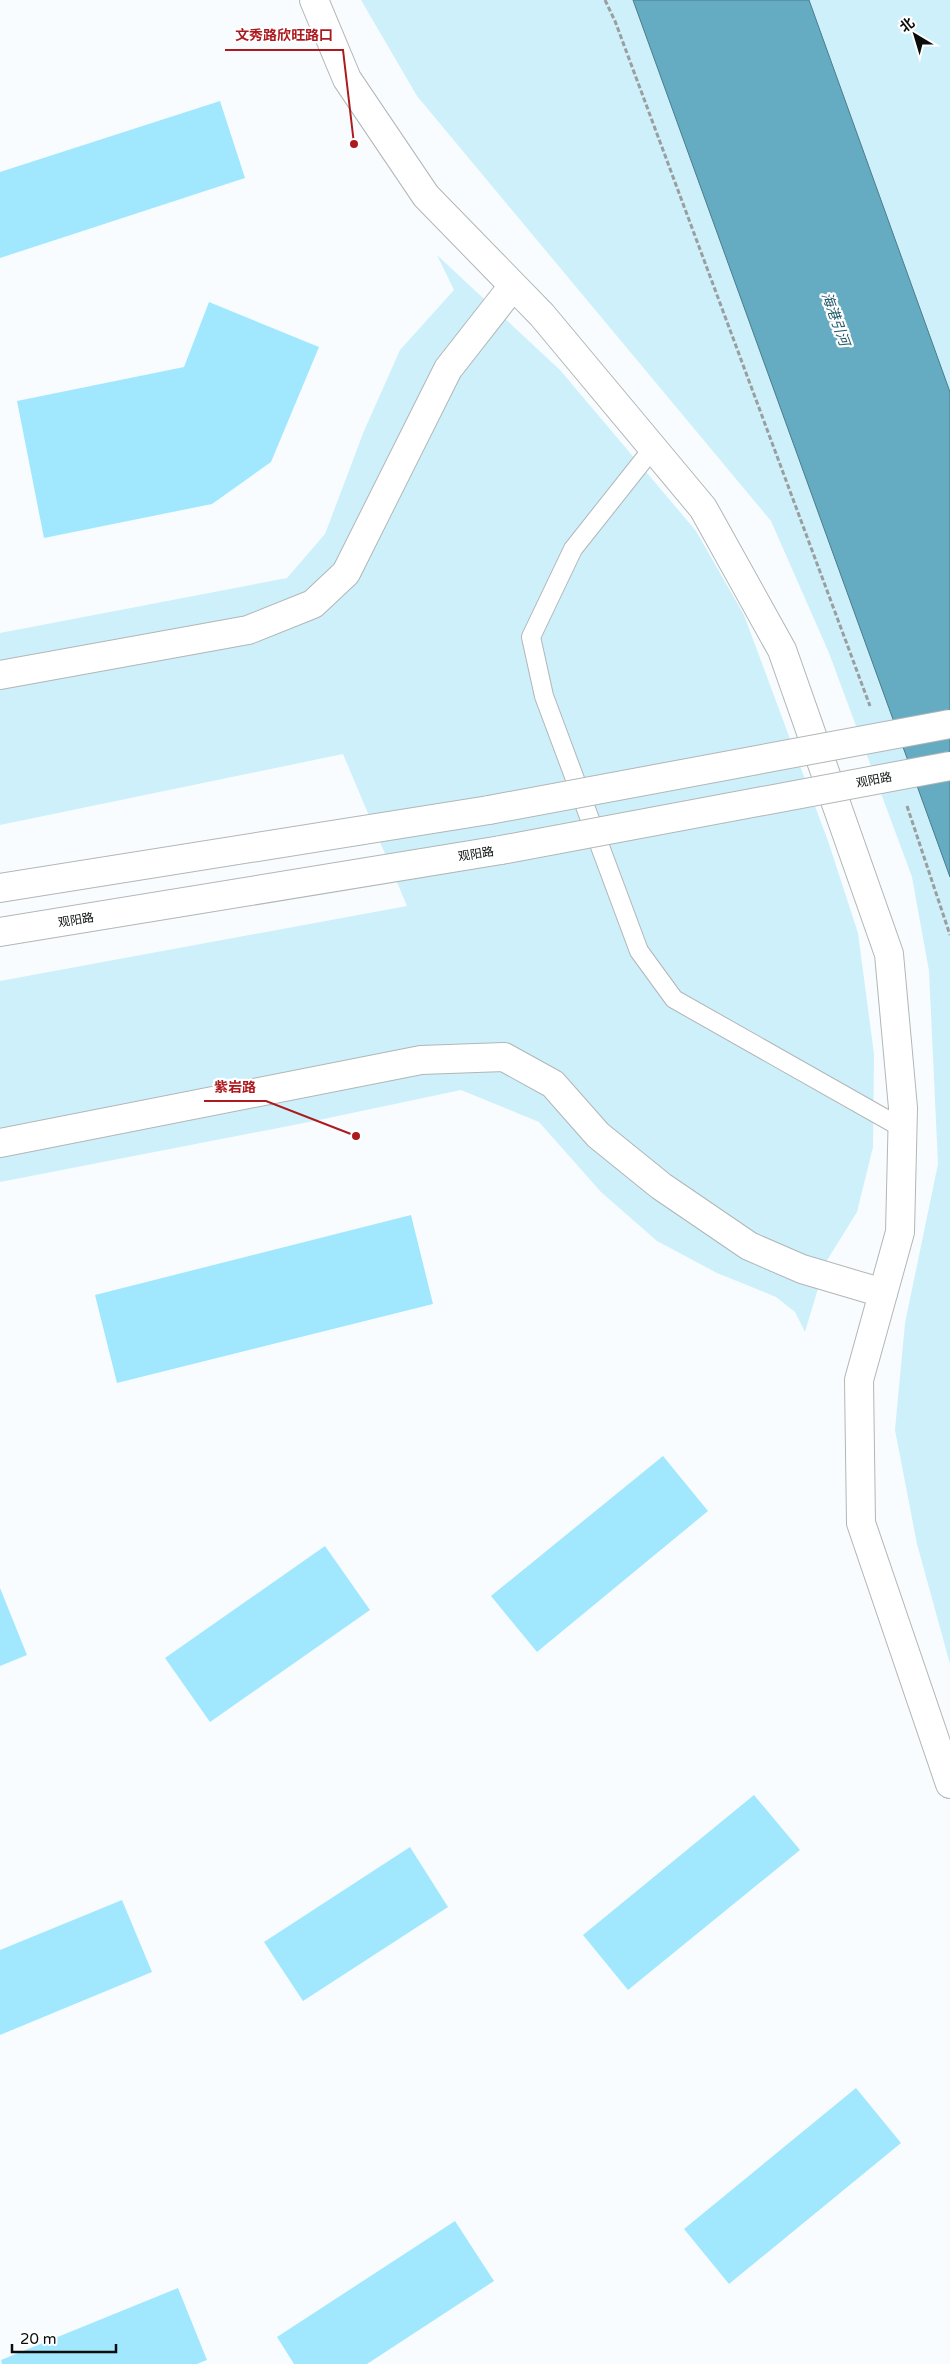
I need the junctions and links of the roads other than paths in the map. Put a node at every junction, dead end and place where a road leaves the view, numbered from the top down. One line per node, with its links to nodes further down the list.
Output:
1 (314, 0): 2 (street)
2 (514, 286): 3 (street); 4 (street)
3 (653, 448): 9 (street); 9 (lane)
4 (0, 675)
5 (950, 724): 7 (street, bridge)
6 (950, 766): 8 (street, 观阳路, bridge)
7 (0, 888)
8 (0, 932)
9 (902, 1128): 11 (street)
10 (0, 1143): 11 (street)
11 (883, 1292): 12 (street)
12 (950, 1784)

